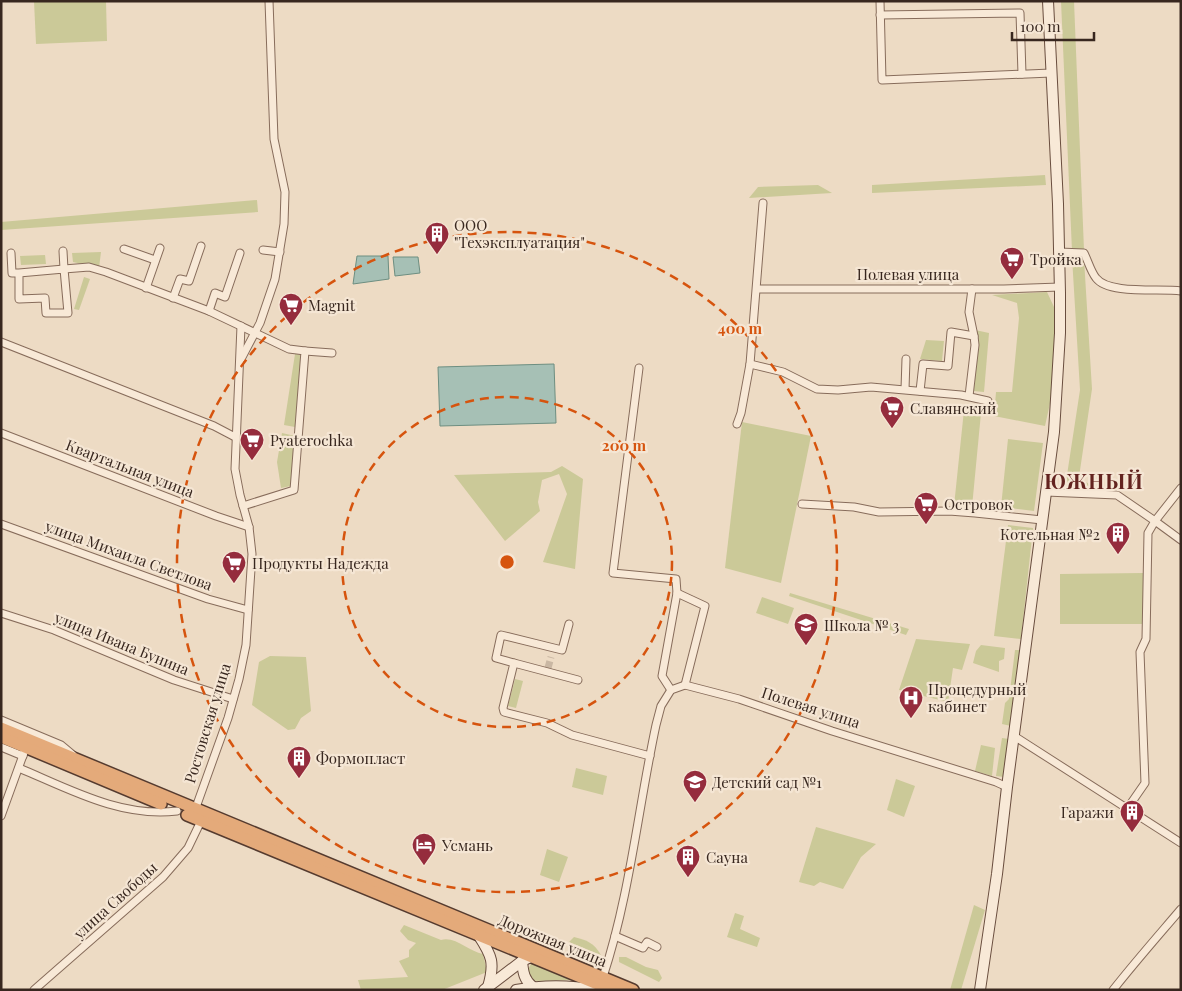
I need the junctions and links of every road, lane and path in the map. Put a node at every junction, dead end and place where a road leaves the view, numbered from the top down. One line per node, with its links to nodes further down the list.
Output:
1 (269, 1): 13 (street, Ростовская улица)
2 (880, 1): 4 (street)
3 (1048, 1): 6 (main road)
4 (880, 15): 5 (street); 5 (street)
5 (1022, 74): 6 (street)
6 (1051, 74): 14 (main road)
7 (762, 203): 22 (street)
8 (201, 246): 25 (street)
9 (160, 248): 17 (street)
10 (124, 249): 17 (street)
11 (263, 250): 13 (street)
12 (63, 251): 18 (street)
13 (280, 252): 28 (street, Ростовская улица)
14 (1059, 252): 20 (main road); 24 (street)
15 (11, 253): 19 (street)
16 (240, 253): 26 (street)
17 (155, 260): 21 (street)
18 (64, 269): 19 (street); 19 (street); 21 (street)
19 (18, 273)
20 (1060, 287): 23 (street, Полевая улица); 45 (main road)
21 (146, 288): 25 (street)
22 (757, 289): 23 (street, Полевая улица); 35 (street)
23 (972, 289): 29 (street)
24 (1181, 291)
25 (173, 298): 26 (street)
26 (209, 311): 27 (street)
27 (241, 326): 28 (street); 34 (street)
28 (254, 334): 31 (street); 34 (street, Ростовская улица)
29 (974, 336): 38 (street); 39 (street)
30 (1, 342): 43 (street)
31 (305, 351): 32 (street); 47 (street)
32 (332, 353)
33 (906, 359): 37 (street)
34 (239, 361): 43 (street, Ростовская улица)
35 (750, 364): 37 (street); 41 (street)
36 (639, 368): 53 (street)
37 (905, 390): 38 (street)
38 (920, 391): 39 (street)
39 (969, 396): 40 (street)
40 (988, 400)
41 (737, 424)
42 (1, 433): 51 (street, Квартальная улица)
43 (235, 438): 47 (street, Ростовская улица)
44 (1181, 488): 49 (street)
45 (1046, 492): 48 (main road); 49 (street)
46 (802, 504): 48 (street)
47 (243, 506): 51 (street, Ростовская улица)
48 (1042, 520): 66 (main road)
49 (1155, 521): 52 (street); 74 (street)
50 (1, 524): 54 (street, улица Михаила Светлова)
51 (249, 527): 54 (street, Ростовская улица)
52 (1181, 540)
53 (677, 593): 61 (street); 62 (street)
54 (248, 610): 63 (street, Ростовская улица)
55 (1, 614): 63 (street, улица Ивана Бунина)
56 (569, 624): 57 (street)
57 (554, 648): 58 (street); 59 (street)
58 (551, 657)
59 (514, 663): 60 (street); 70 (street)
60 (578, 680)
61 (685, 685): 62 (street); 73 (street, Полевая улица)
62 (671, 690): 70 (street)
63 (233, 699): 75 (street, Ростовская улица)
64 (1, 720): 71 (street)
65 (1, 728): 71 (highway, Ростовская улица)
66 (1014, 736): 73 (main road); 74 (street)
67 (1, 737): 69 (highway)
68 (1, 747): 69 (street)
69 (24, 752): 72 (street); 76 (highway)
70 (650, 756): 83 (street)
71 (81, 762): 75 (highway, Ростовская улица)
72 (19, 768): 76 (street); 77 (street)
73 (1007, 787): 95 (main road)
74 (1127, 809): 79 (street)
75 (195, 810): 81 (highway, Ростовская улица)
76 (177, 811): 78 (highway)
77 (1, 816)
78 (201, 821): 82 (highway); 90 (street, улица Свободы)
79 (1181, 843)
80 (1181, 909): 96 (street)
81 (461, 918): 85 (highway, Дорожная улица)
82 (479, 936): 86 (highway, Дорожная улица); 89 (main road)
83 (615, 936): 84 (street); 87 (street)
84 (657, 947)
85 (542, 952): 86 (main road); 87 (highway, Дорожная улица)
86 (526, 959): 88 (main road); 89 (main road); 93 (highway, Дорожная улица)
87 (603, 977): 94 (highway, Дорожная улица)
88 (533, 987): 91 (main road); 92 (main road)
89 (486, 988)
90 (34, 990)
91 (516, 990)
92 (596, 990)
93 (612, 990)
94 (633, 990)
95 (980, 990)
96 (1113, 990)

